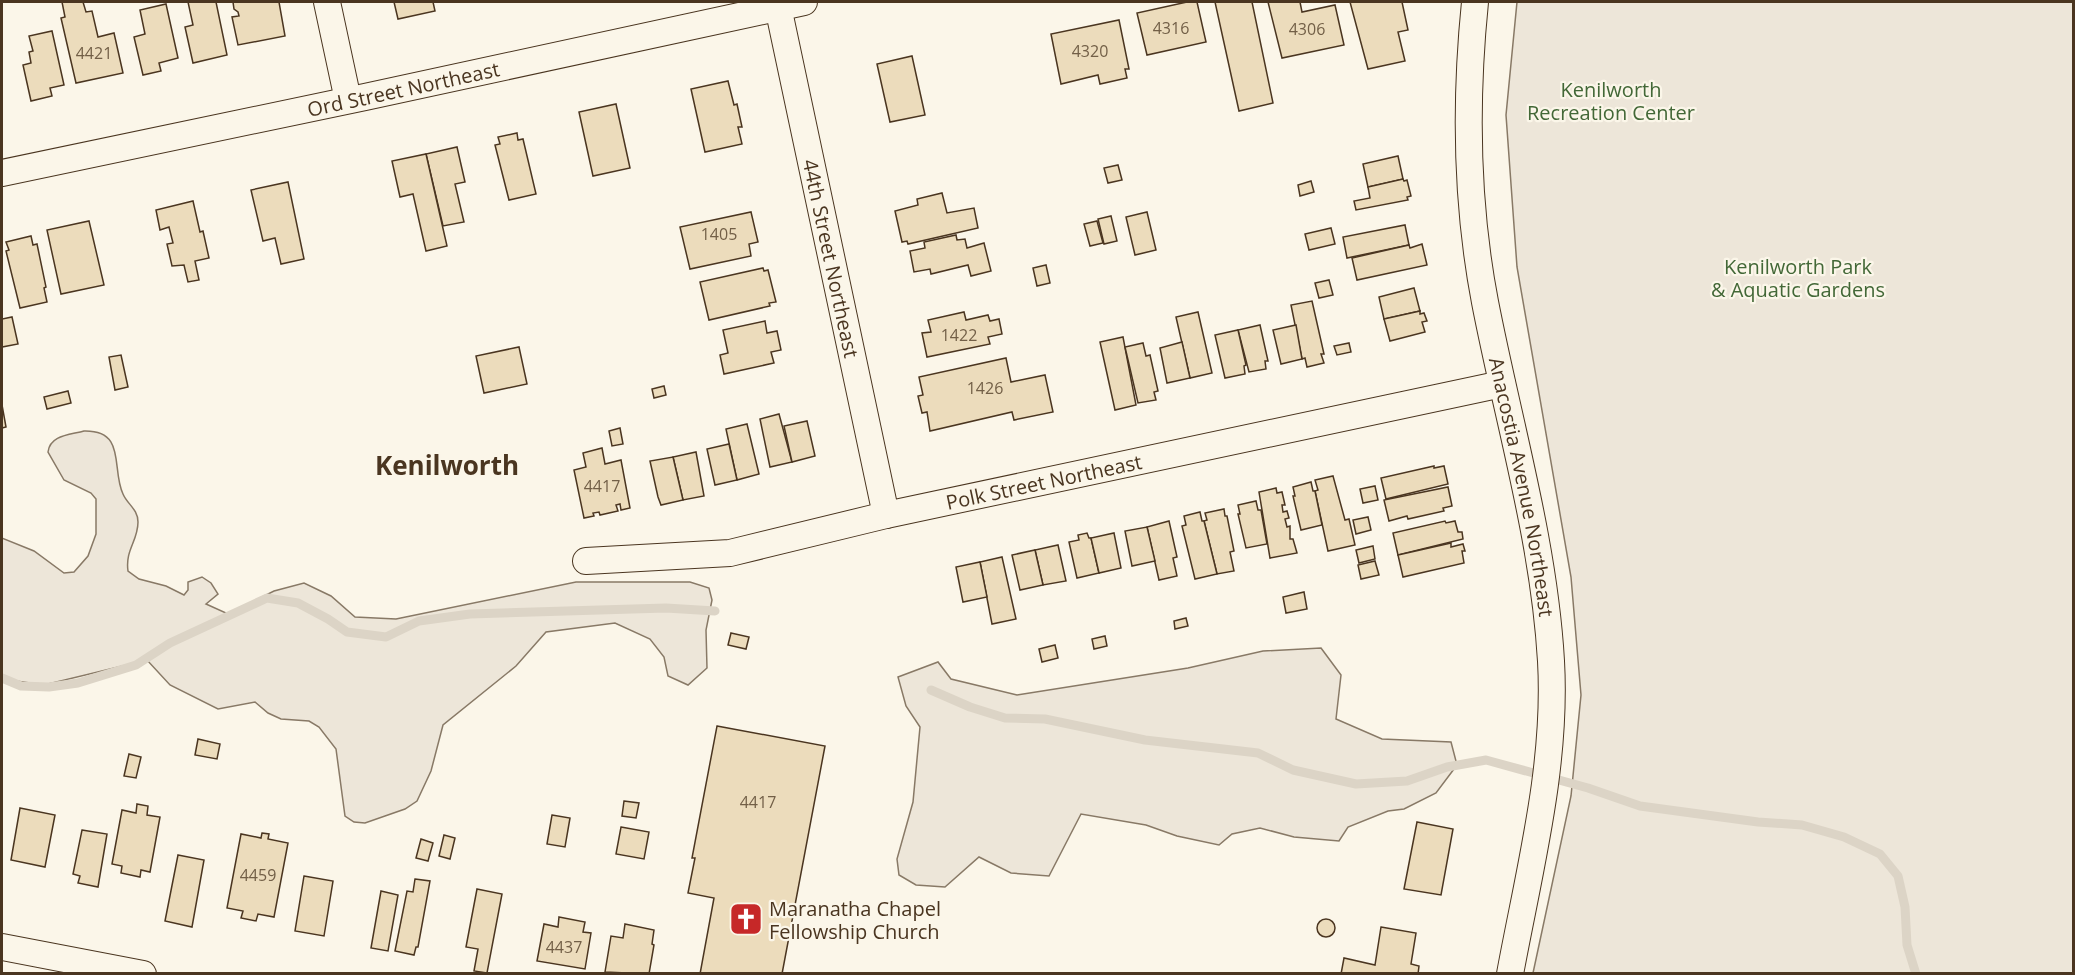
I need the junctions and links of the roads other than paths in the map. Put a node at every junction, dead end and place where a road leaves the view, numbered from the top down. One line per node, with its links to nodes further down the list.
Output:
1 (327, 2): 5 (street)
2 (804, 2): 4 (street, Ord Street Northeast)
3 (1474, 2): 7 (street, Anacostia Avenue Northeast)
4 (778, 4): 5 (street, Ord Street Northeast); 8 (street, 44th Street Northeast)
5 (348, 100): 6 (street, Ord Street Northeast)
6 (2, 173)
7 (1502, 384): 8 (street, Polk Street Northeast); 13 (street, Anacostia Avenue Northeast)
8 (886, 515): 9 (street, Polk Street Northeast)
9 (586, 561)
10 (2, 947): 11 (street)
11 (42, 964): 12 (street)
12 (143, 974)
13 (1510, 974)

